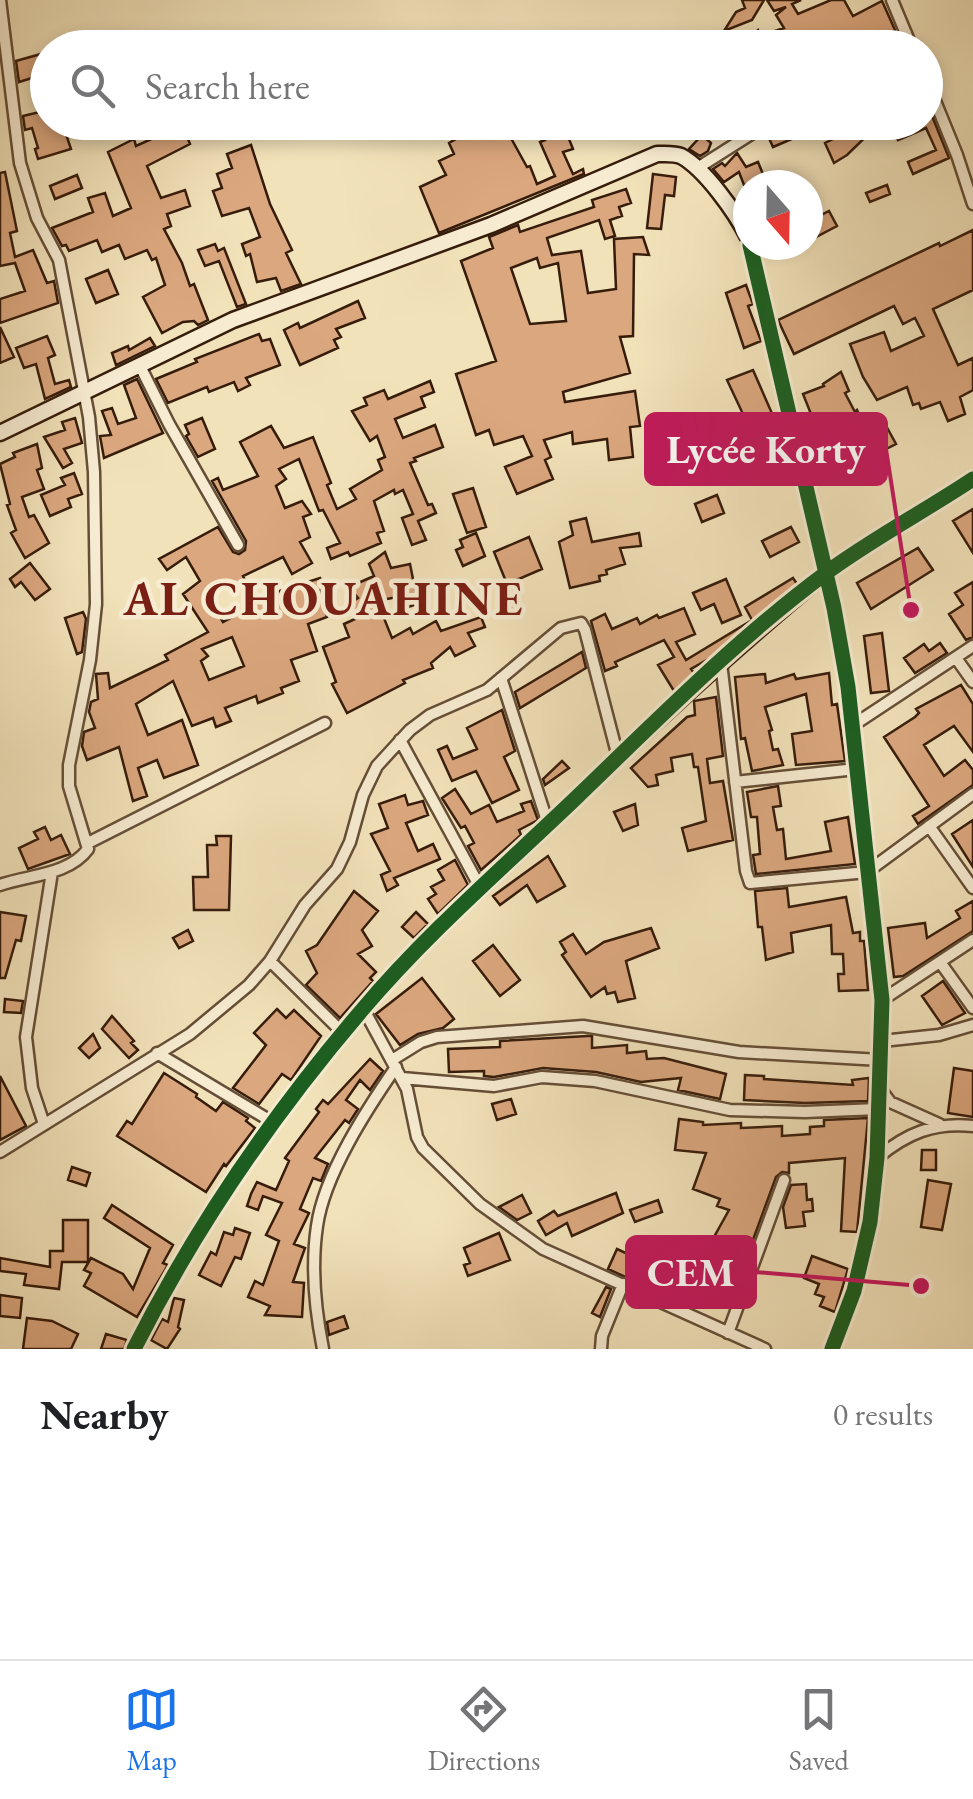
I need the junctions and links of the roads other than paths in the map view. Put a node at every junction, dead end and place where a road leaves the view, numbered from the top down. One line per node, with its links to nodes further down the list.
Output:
1 (0, 0): 11 (street)
2 (892, 0): 3 (street)
3 (905, 30)
4 (943, 121): 7 (street)
5 (742, 140): 6 (street)
6 (696, 169): 8 (street); 10 (street)
7 (973, 204)
8 (733, 213)
9 (753, 260): 15 (street)
10 (140, 366): 11 (street); 14 (street)
11 (86, 391): 12 (street); 30 (street)
12 (0, 433)
13 (973, 479): 15 (street)
14 (238, 545)
15 (827, 572): 18 (street); 22 (street)
16 (973, 646): 17 (street)
17 (956, 658): 20 (street); 22 (street)
18 (720, 662): 24 (street); 26 (street)
19 (501, 678): 23 (street); 24 (street); 28 (street)
20 (973, 682)
21 (325, 723): 30 (street)
22 (852, 726): 25 (street)
23 (400, 740): 35 (street); 37 (street)
24 (618, 757): 28 (street)
25 (856, 769): 26 (street); 32 (street)
26 (735, 782): 32 (street)
27 (973, 794): 29 (street)
28 (548, 824): 35 (street)
29 (929, 826): 32 (street); 34 (street)
30 (88, 843): 31 (street)
31 (52, 872): 33 (street); 52 (street)
32 (867, 872): 39 (street)
33 (0, 884)
34 (973, 888)
35 (481, 889): 40 (street)
36 (973, 940): 38 (street)
37 (270, 960): 43 (street); 45 (street)
38 (940, 962): 39 (street); 41 (street)
39 (882, 1000): 44 (street)
40 (363, 1008): 43 (street); 47 (street)
41 (973, 1008)
42 (973, 1025): 44 (street)
43 (343, 1033): 51 (street)
44 (882, 1042): 46 (street)
45 (157, 1053): 51 (street); 52 (street)
46 (880, 1060): 47 (street); 49 (street)
47 (394, 1064): 48 (street); 61 (street)
48 (402, 1078): 50 (street); 58 (street)
49 (879, 1086): 50 (street); 53 (street)
50 (878, 1109): 56 (street)
51 (274, 1122): 60 (street)
52 (44, 1124): 55 (street)
53 (940, 1125): 54 (street); 56 (street)
54 (973, 1126)
55 (0, 1152)
56 (877, 1158): 64 (street)
57 (784, 1180): 59 (street)
58 (623, 1284): 59 (street); 62 (street)
59 (728, 1333): 63 (street)
60 (134, 1349)
61 (323, 1349)
62 (601, 1349)
63 (763, 1349)
64 (833, 1349)

